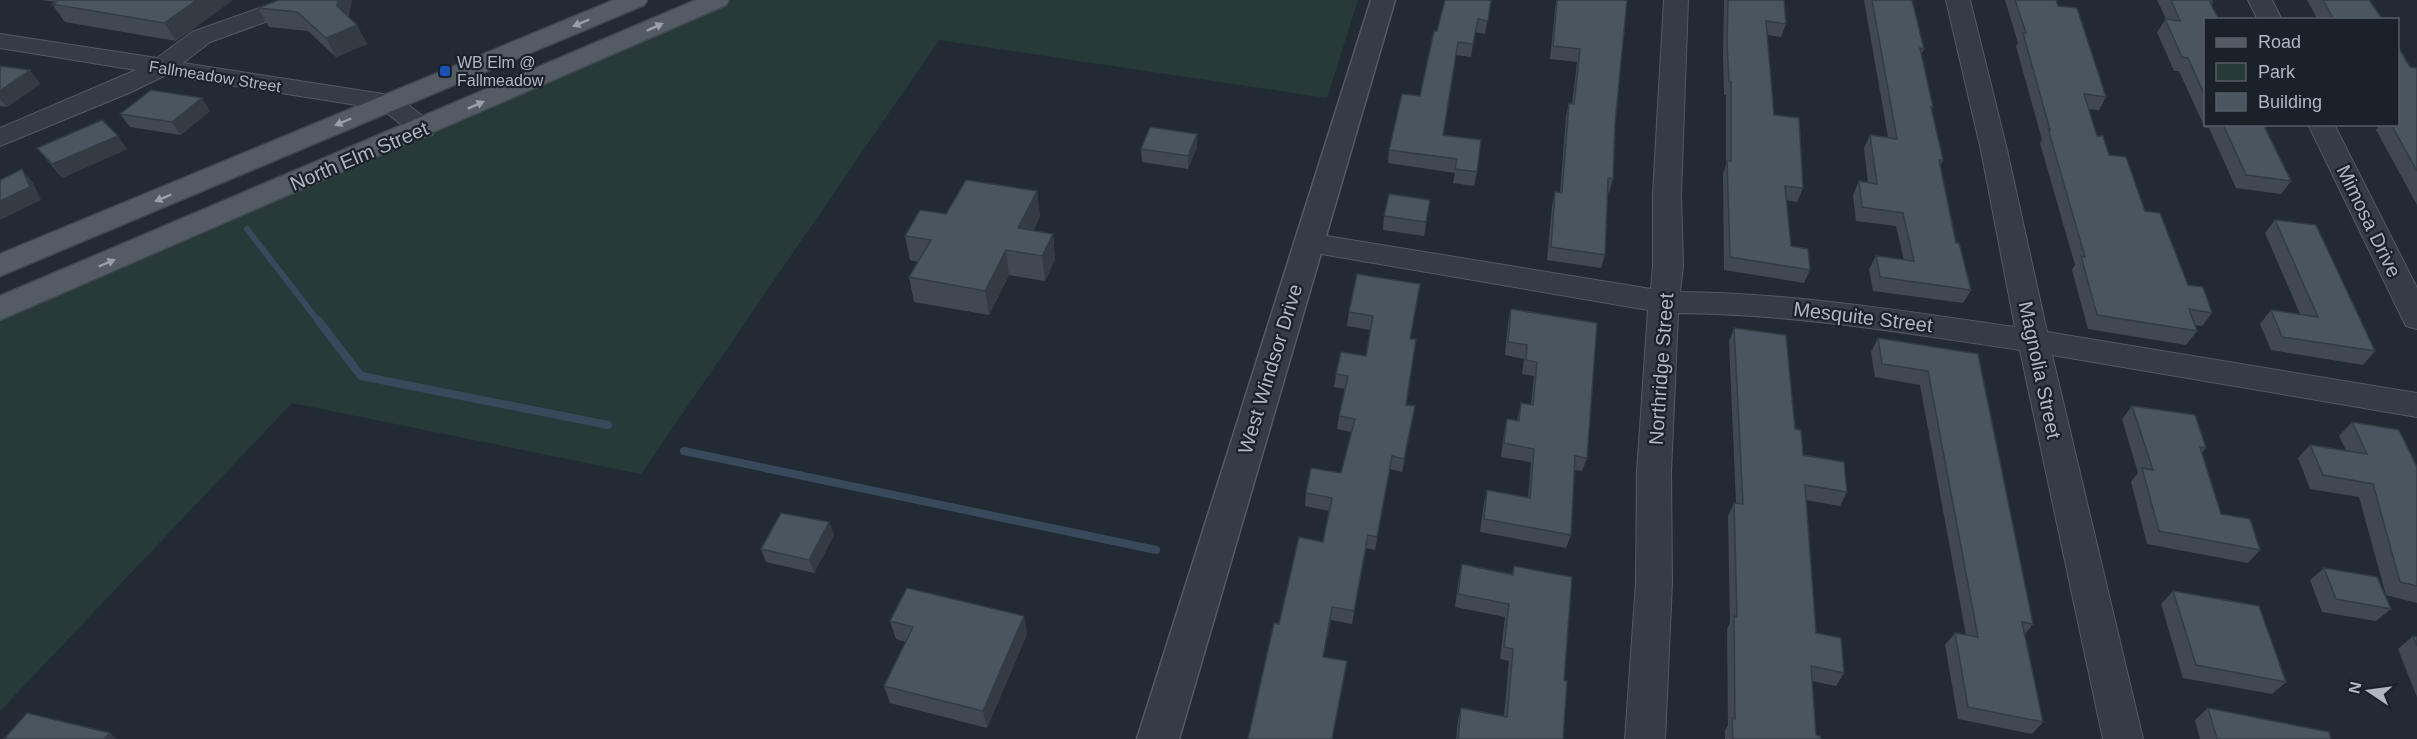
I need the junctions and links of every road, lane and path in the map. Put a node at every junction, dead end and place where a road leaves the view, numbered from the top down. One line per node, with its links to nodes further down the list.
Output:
1 (304, 0): 10 (street)
2 (635, 0): 11 (main road, North Elm Street, one-way to 11)
3 (717, 0): 13 (main road, North Elm Street, one-way to 3)
4 (1383, 0): 15 (street, West Windsor Drive)
5 (1676, 0): 17 (street, Northridge Street)
6 (1959, 0): 20 (street, Magnolia Street)
7 (2260, 0): 8 (street)
8 (2269, 18)
9 (0, 42): 10 (street, Fallmeadow Street)
10 (160, 68): 11 (street, Fallmeadow Street); 14 (street)
11 (390, 103): 13 (street, Fallmeadow Street); 16 (main road, North Elm Street, one-way to 16)
12 (2322, 126): 19 (street, Mimosa Drive)
13 (423, 129): 18 (main road, North Elm Street, one-way to 13)
14 (0, 138)
15 (1308, 243): 17 (street, Mesquite Street); 22 (street, West Windsor Drive)
16 (0, 266)
17 (1664, 302): 20 (street, Mesquite Street); 23 (street, Northridge Street)
18 (0, 309)
19 (2417, 318)
20 (2033, 341): 21 (street, Mesquite Street); 24 (street, Magnolia Street)
21 (2417, 405)
22 (1158, 739)
23 (1645, 739)
24 (2123, 739)

